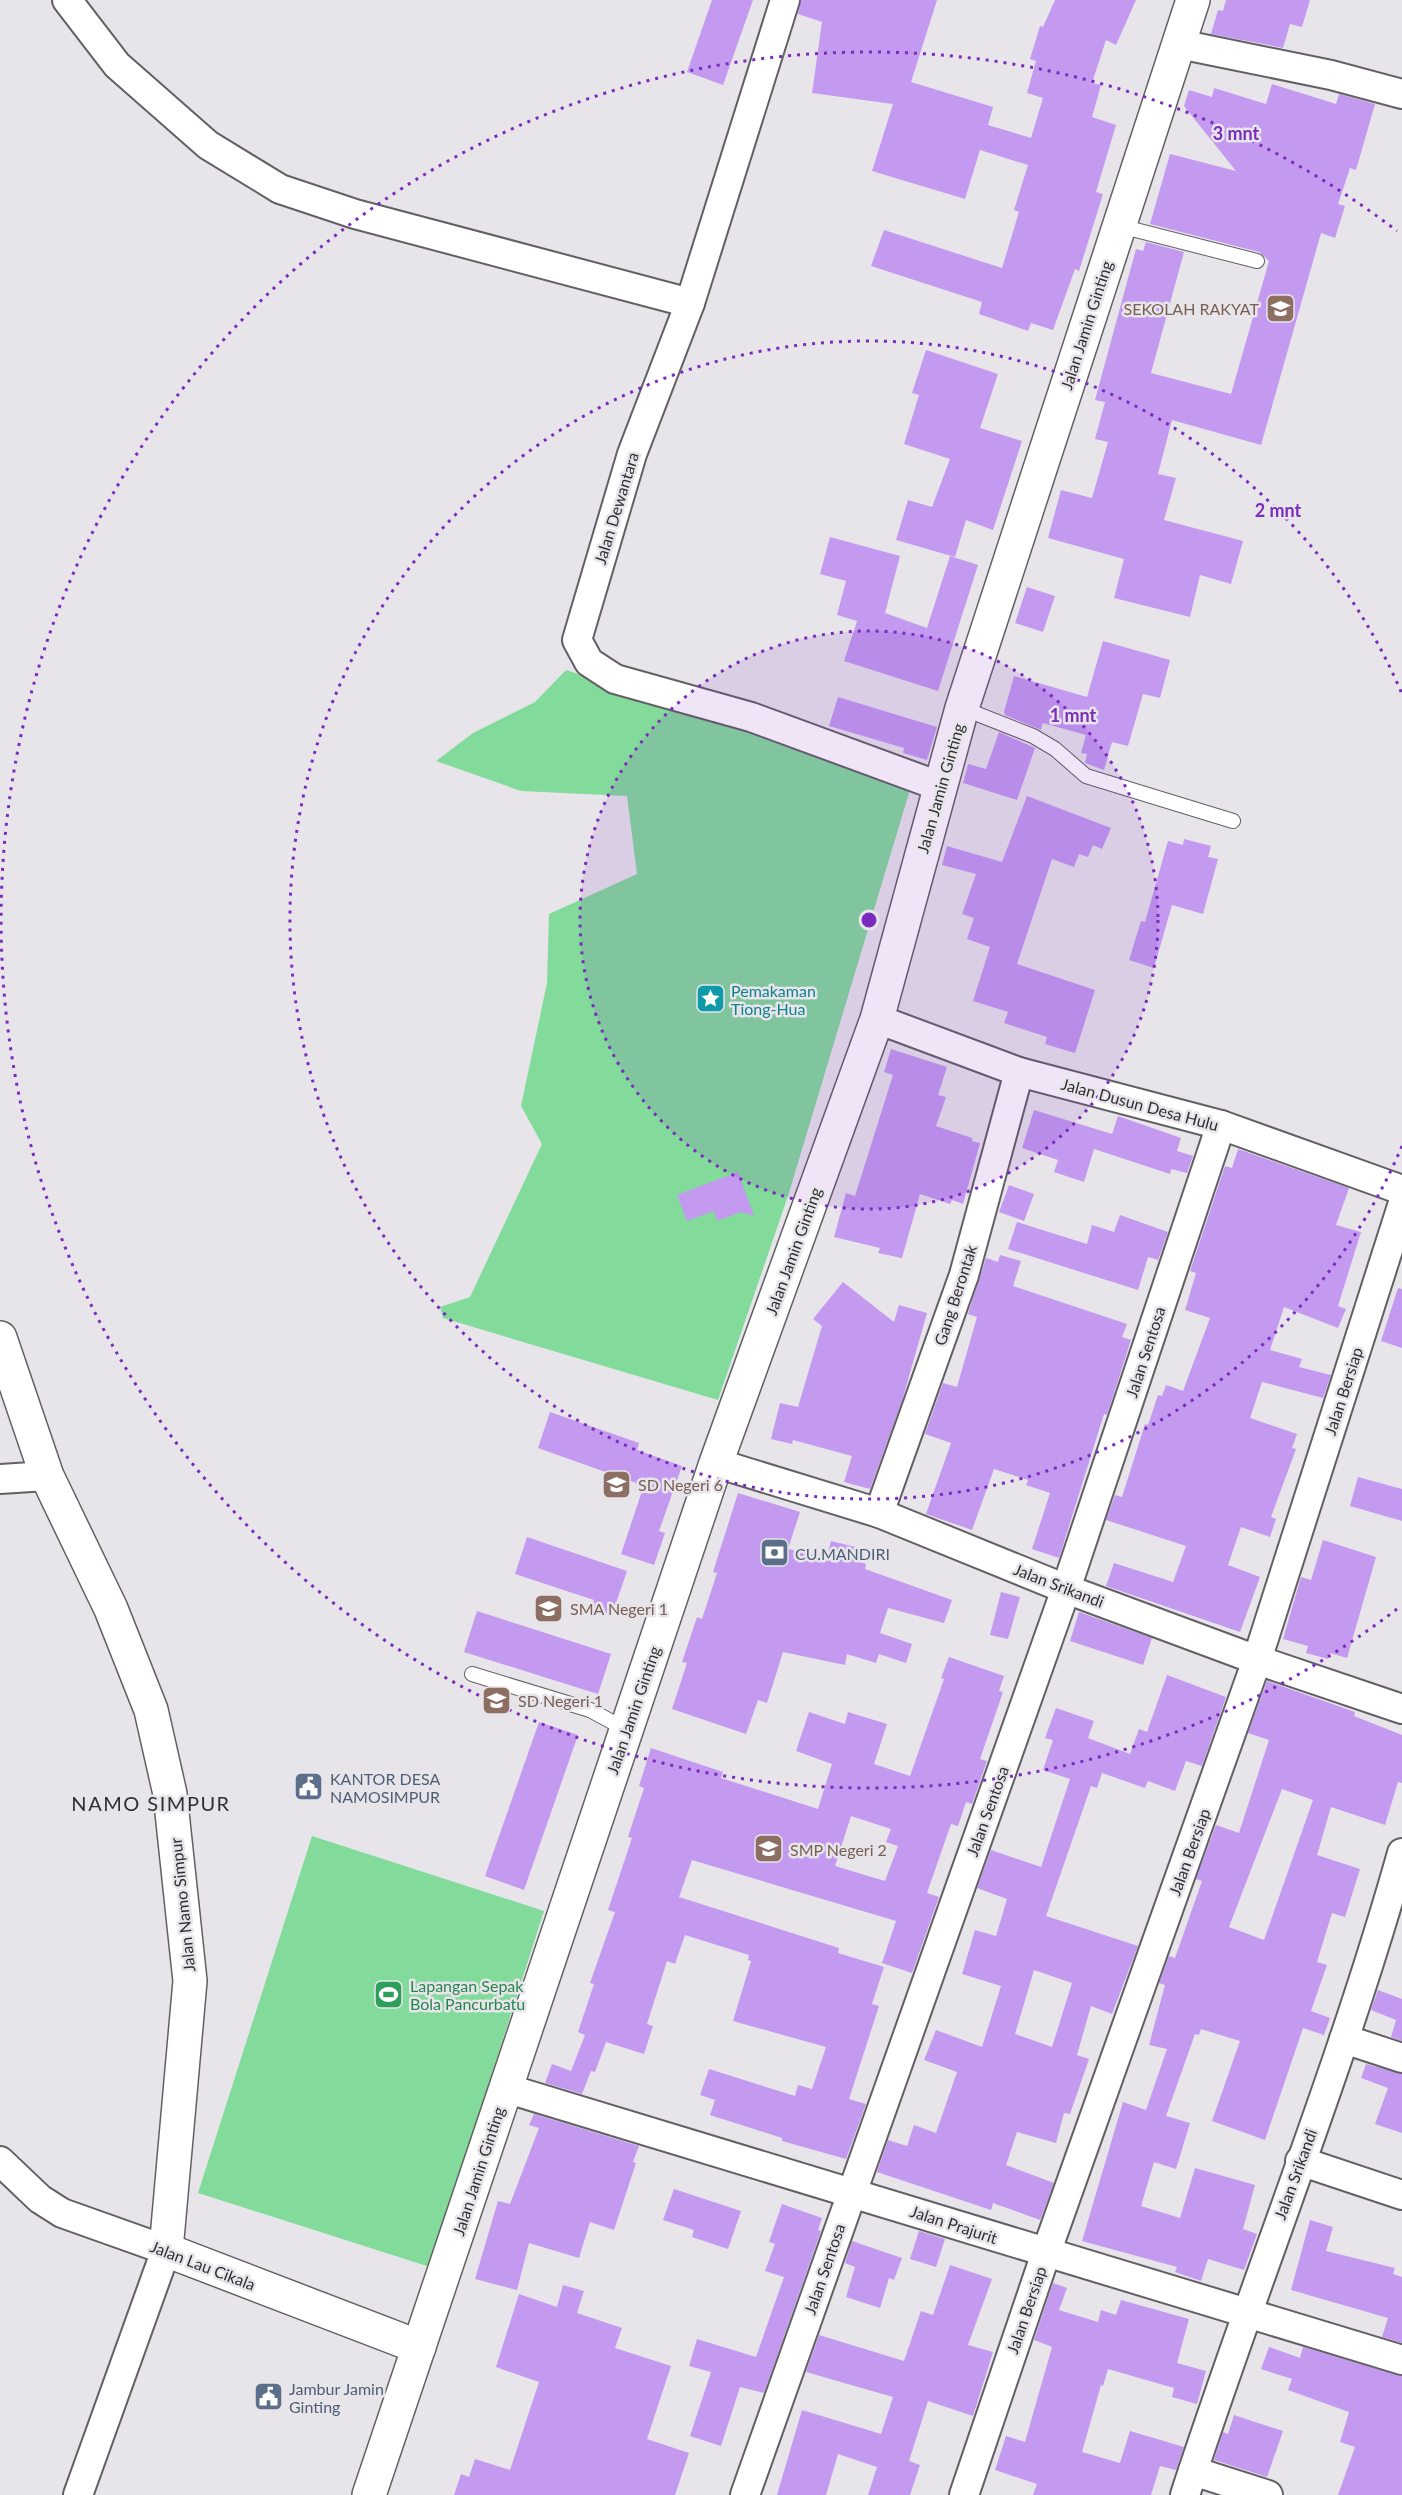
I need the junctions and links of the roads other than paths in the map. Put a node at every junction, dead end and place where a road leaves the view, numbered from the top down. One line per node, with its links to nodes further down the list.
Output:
1 (68, 0): 8 (street)
2 (784, 0): 8 (street, Jalan Dewantara)
3 (1193, 0): 4 (main road, Jalan Jamin Ginting)
4 (1179, 44): 5 (street); 6 (main road, Jalan Jamin Ginting)
5 (1402, 94)
6 (1120, 226): 7 (lane); 9 (main road, Jalan Jamin Ginting)
7 (1257, 261)
8 (690, 303): 10 (street, Jalan Dewantara)
9 (962, 708): 10 (main road, Jalan Jamin Ginting); 11 (lane)
10 (939, 786): 12 (main road, Jalan Jamin Ginting)
11 (1233, 821)
12 (877, 1019): 13 (street, Jalan Dusun Desa Hulu); 18 (main road, Jalan Jamin Ginting)
13 (1019, 1072): 14 (street, Jalan Dusun Desa Hulu); 21 (street, Gang Berontak)
14 (1221, 1125): 15 (street, Jalan Dusun Desa Hulu); 22 (street, Jalan Sentosa)
15 (1402, 1190)
16 (1402, 1206): 23 (street, Jalan Bersiap)
17 (0, 1338): 19 (main road, Jalan Namo Simpur)
18 (716, 1463): 21 (street, Jalan Srikandi); 26 (main road, Jalan Jamin Ginting)
19 (47, 1476): 20 (street); 35 (main road, Jalan Namo Simpur)
20 (0, 1479)
21 (879, 1513): 22 (street, Jalan Srikandi)
22 (1066, 1589): 23 (street, Jalan Srikandi); 33 (street, Jalan Sentosa)
23 (1257, 1660): 25 (street, Jalan Srikandi); 36 (street, Jalan Bersiap)
24 (472, 1674): 26 (lane)
25 (1402, 1709)
26 (627, 1730): 30 (main road, Jalan Jamin Ginting)
27 (1401, 1860): 28 (street, Jalan Srikandi)
28 (1344, 2039): 29 (street); 32 (street, Jalan Srikandi)
29 (1402, 2058)
30 (505, 2088): 33 (street, Jalan Prajurit); 38 (main road, Jalan Jamin Ginting)
31 (0, 2161): 35 (street, Jalan Lau Cikala)
32 (1299, 2161): 34 (street); 37 (street, Jalan Srikandi)
33 (852, 2192): 36 (street, Jalan Prajurit); 43 (street, Jalan Sentosa)
34 (1402, 2195)
35 (166, 2250): 38 (main road, Jalan Lau Cikala); 41 (street)
36 (1046, 2253): 37 (street, Jalan Prajurit); 44 (street, Jalan Bersiap)
37 (1246, 2312): 39 (street, Jalan Prajurit); 40 (street, Jalan Srikandi)
38 (419, 2347): 42 (main road, Jalan Jamin Ginting)
39 (1402, 2360)
40 (1189, 2483): 45 (street)
41 (78, 2495)
42 (369, 2495)
43 (746, 2495)
44 (964, 2495)
45 (1268, 2495)

